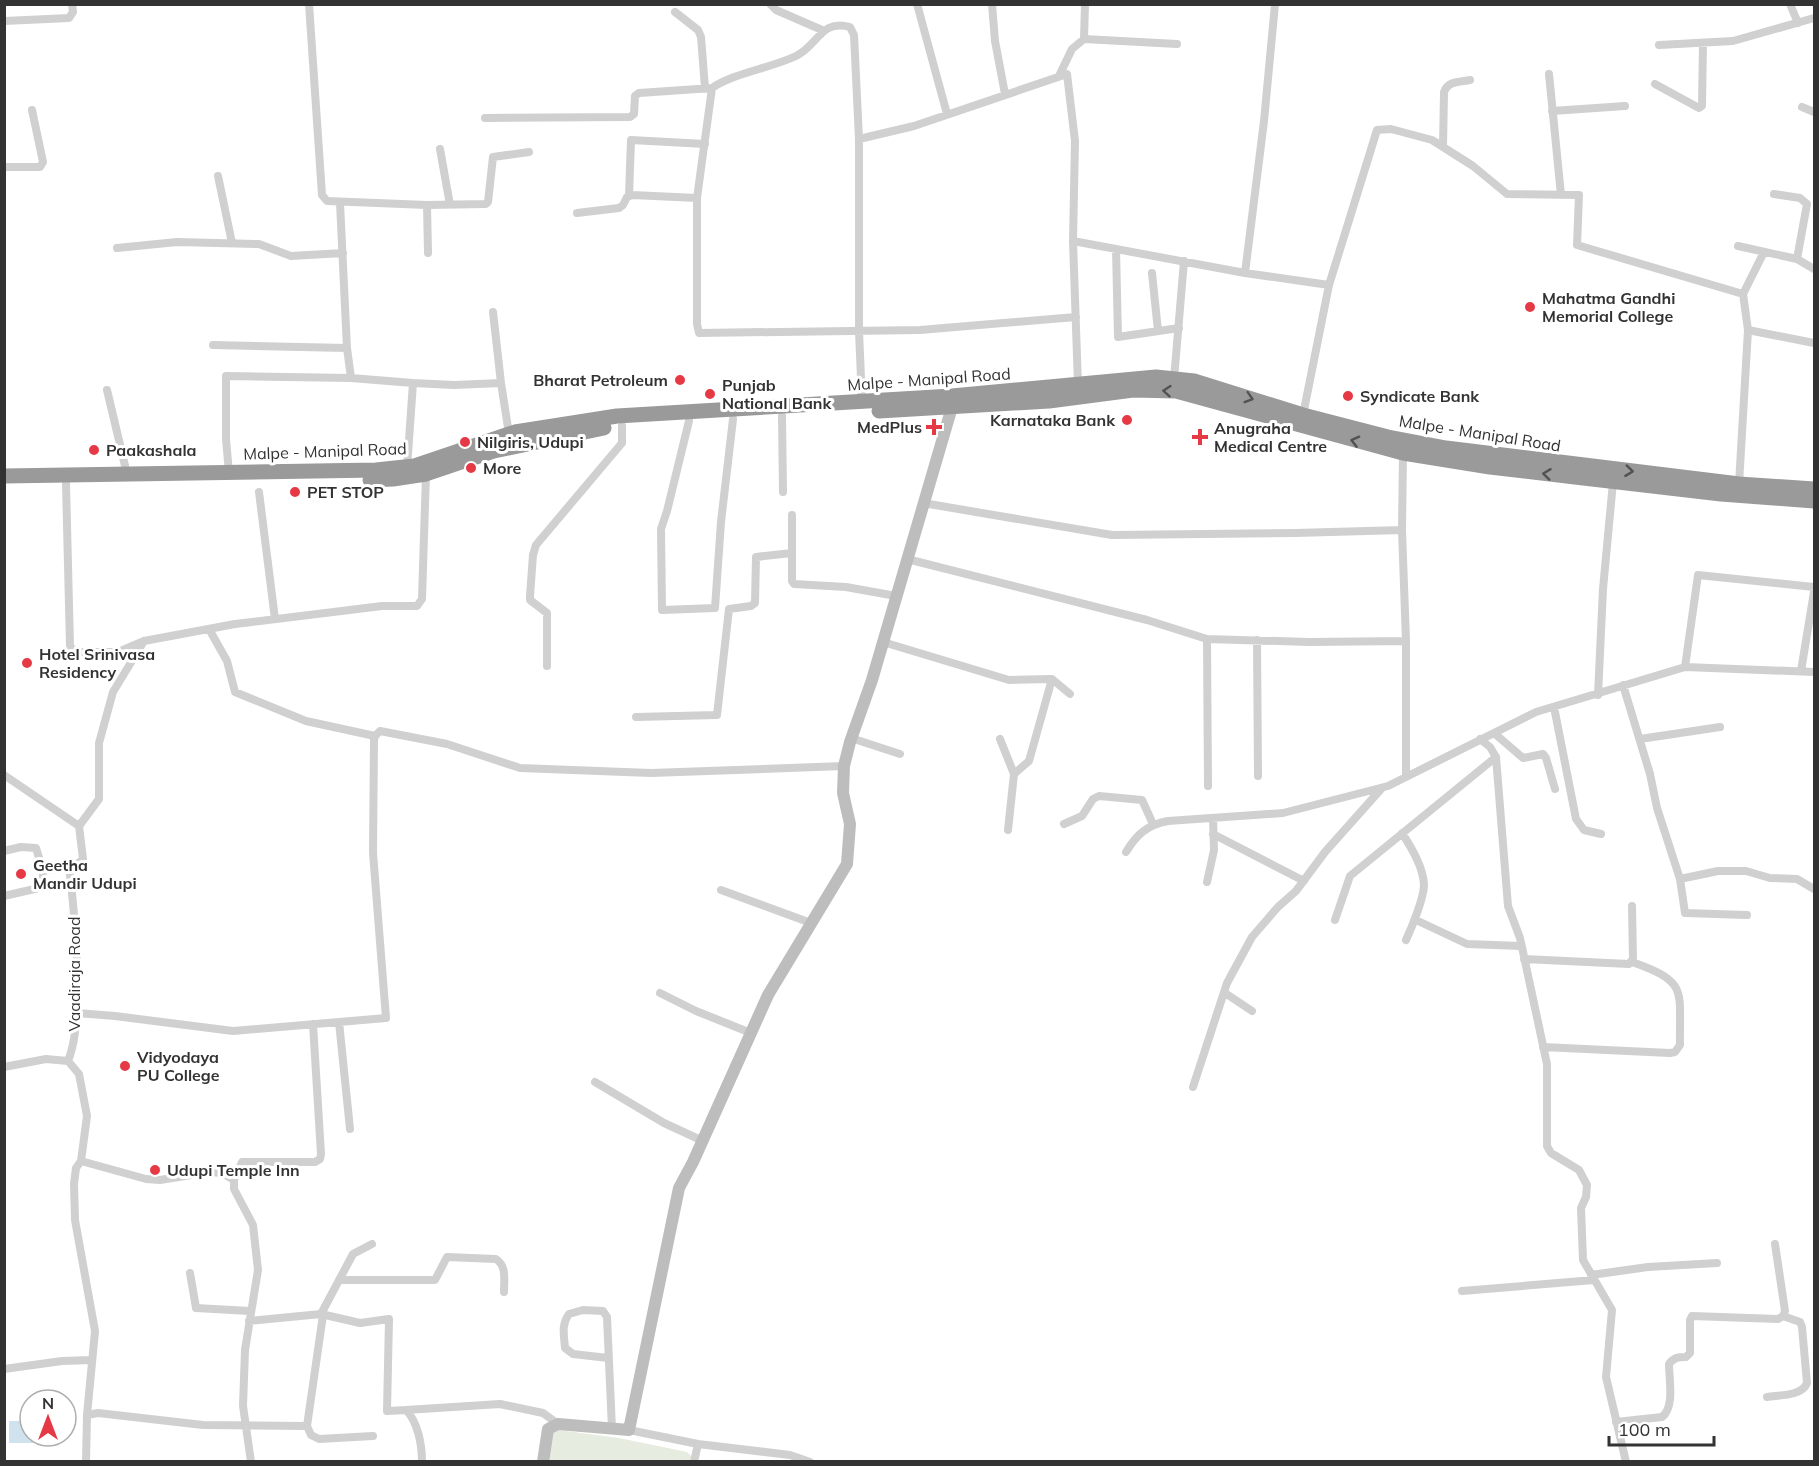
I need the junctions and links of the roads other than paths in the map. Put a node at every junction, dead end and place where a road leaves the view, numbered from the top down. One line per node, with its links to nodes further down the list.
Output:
1 (72, 4): 11 (street)
2 (309, 4): 42 (street)
3 (770, 4): 13 (street)
4 (917, 4): 29 (street)
5 (992, 4): 23 (street)
6 (1085, 4): 14 (street)
7 (1275, 4): 58 (street)
8 (1790, 4): 12 (street)
9 (675, 12): 22 (street)
10 (1815, 18): 12 (street)
11 (4, 21)
12 (1798, 23): 15 (street)
13 (822, 30): 22 (street); 31 (street)
14 (1084, 39): 16 (street); 19 (street)
15 (1703, 42): 17 (street); 21 (street)
16 (1176, 44)
17 (1659, 45)
18 (1549, 74): 27 (street)
19 (1059, 76): 23 (street); 46 (street)
20 (1470, 80): 33 (street)
21 (1655, 84)
22 (708, 88): 30 (street); 32 (street)
23 (1005, 94): 29 (street)
24 (1625, 106): 27 (street)
25 (1802, 107): 28 (street)
26 (32, 110): 36 (street)
27 (1552, 111): 39 (street)
28 (1815, 112)
29 (946, 114): 31 (street)
30 (484, 118)
31 (859, 139): 65 (street)
32 (705, 144): 40 (street); 41 (street)
33 (1443, 147): 39 (street); 59 (street)
34 (440, 149): 44 (street)
35 (529, 152): 44 (street)
36 (4, 167)
37 (218, 176): 47 (street)
38 (1774, 194): 54 (street)
39 (1561, 195): 60 (street)
40 (629, 196): 41 (street); 45 (street)
41 (697, 198): 65 (street)
42 (340, 203): 43 (street); 52 (street)
43 (427, 205): 44 (street); 53 (street)
44 (450, 205)
45 (577, 213)
46 (1073, 242): 50 (street); 62 (street)
47 (232, 243): 49 (street); 52 (street)
48 (1738, 246): 51 (street)
49 (117, 248)
50 (1116, 249): 55 (street); 66 (street)
51 (1764, 252): 54 (street); 60 (street)
52 (343, 253): 69 (street)
53 (428, 253)
54 (1797, 259): 56 (street)
55 (1184, 261): 58 (street); 63 (street)
56 (1815, 269)
57 (1152, 273): 66 (street)
58 (1245, 273): 59 (street)
59 (1329, 285): 79 (street)
60 (1743, 294): 64 (street)
61 (493, 312): 73 (street)
62 (1076, 317): 65 (street); 74 (street)
63 (1179, 328): 66 (street); 71 (street)
64 (1748, 330): 67 (street); 94 (street)
65 (859, 331): 77 (street)
66 (1158, 331)
67 (1815, 343)
68 (213, 345): 69 (street)
69 (347, 348): 70 (street)
70 (351, 378): 72 (street); 88 (street)
71 (1174, 379): 74 (highway, Malpe - Manipal Road); 79 (highway, Malpe - Manipal Road, one-way to 79)
72 (413, 383): 73 (street); 87 (street)
73 (501, 383): 84 (street)
74 (1078, 385): 76 (highway, Malpe - Manipal Road)
75 (107, 390): 89 (street)
76 (1049, 395): 77 (highway, Malpe - Manipal Road); 78 (highway, Malpe - Manipal Road); 85 (highway, Malpe - Manipal Road, one-way to 76)
77 (862, 402): 84 (highway, Malpe - Manipal Road)
78 (952, 407): 80 (highway, Malpe - Manipal Road); 100 (street)
79 (1303, 415): 86 (highway, Malpe - Manipal Road)
80 (783, 416): 81 (highway, Malpe - Manipal Road); 98 (street)
81 (733, 419): 82 (highway, Malpe - Manipal Road); 108 (street)
82 (689, 421): 83 (highway, Malpe - Manipal Road); 108 (street)
83 (622, 426): 90 (highway, Malpe - Manipal Road); 117 (street)
84 (509, 434): 87 (highway, Malpe - Manipal Road)
85 (1404, 453): 86 (highway, Malpe - Manipal Road, one-way to 85); 102 (street)
86 (1575, 471): 92 (highway, Malpe - Manipal Road); 94 (highway, Malpe - Manipal Road, one-way to 94)
87 (408, 472): 88 (highway, Malpe - Manipal Road); 90 (highway, Malpe - Manipal Road); 93 (highway, Malpe - Manipal Road)
88 (229, 473): 89 (highway, Malpe - Manipal Road)
89 (127, 474): 91 (highway, Malpe - Manipal Road)
90 (426, 474): 110 (street)
91 (4, 476)
92 (1613, 482): 99 (highway, Malpe - Manipal Road); 124 (street)
93 (66, 484): 95 (highway, Malpe - Manipal Road); 114 (street)
94 (1739, 484): 96 (highway, Malpe - Manipal Road)
95 (4, 485)
96 (1815, 489)
97 (259, 492): 110 (street)
98 (783, 492)
99 (1815, 501)
100 (923, 503): 102 (street); 104 (street)
101 (792, 515): 103 (street)
102 (1402, 530): 115 (street)
103 (792, 553): 107 (street); 109 (street)
104 (907, 559): 107 (street); 112 (street)
105 (1815, 587): 118 (street)
106 (1815, 592): 119 (street)
107 (896, 596): 116 (street)
108 (715, 608): 109 (street)
109 (729, 609): 126 (street)
110 (275, 619): 111 (street)
111 (209, 629): 114 (street); 129 (street)
112 (1207, 639): 113 (street); 141 (street)
113 (1257, 640): 115 (street); 139 (street)
114 (144, 641): 147 (street)
115 (1406, 641): 140 (street)
116 (883, 642): 121 (street); 130 (street)
117 (547, 666)
118 (1685, 667): 119 (street); 122 (street)
119 (1800, 671): 120 (street)
120 (1815, 672)
121 (1052, 679): 123 (street); 137 (street)
122 (1623, 684): 124 (street); 133 (street)
123 (1070, 694)
124 (1598, 695): 125 (street)
125 (1554, 707): 128 (street); 151 (street)
126 (636, 717)
127 (1720, 727): 133 (street)
128 (1494, 733): 132 (street); 143 (street)
129 (375, 736): 136 (street); 175 (street)
130 (851, 738): 134 (street); 136 (street)
131 (1000, 739): 137 (street)
132 (1480, 739): 135 (street); 140 (street)
133 (1640, 739): 156 (street)
134 (900, 754)
135 (1496, 757): 149 (street); 168 (street)
136 (844, 766): 166 (street)
137 (1014, 774): 148 (street)
138 (4, 775): 147 (street)
139 (1258, 776)
140 (1406, 777): 142 (street)
141 (1208, 786)
142 (1383, 787): 144 (street); 157 (street)
143 (1555, 789)
144 (1213, 818): 146 (street); 150 (street)
145 (1064, 824): 146 (street)
146 (1153, 824): 153 (street)
147 (79, 826): 154 (street)
148 (1008, 830)
149 (1402, 833): 164 (street); 165 (street)
150 (1213, 834): 157 (street); 158 (street)
151 (1601, 834)
152 (4, 851): 155 (street)
153 (1126, 852)
154 (69, 866): 155 (street); 174 (street, Vaadiraja Road)
155 (43, 871): 161 (street)
156 (1680, 879): 159 (street); 163 (street)
157 (1304, 881): 172 (street)
158 (1207, 882)
159 (1815, 889)
160 (720, 890): 166 (street)
161 (4, 896)
162 (1632, 906): 170 (street)
163 (1747, 915)
164 (1335, 920)
165 (1416, 920): 167 (street); 168 (street)
166 (811, 923): 177 (street)
167 (1406, 940)
168 (1521, 946): 169 (street)
169 (1524, 959): 170 (street); 178 (street)
170 (1632, 962): 178 (street)
171 (660, 993): 177 (street)
172 (1225, 993): 173 (street); 182 (street)
173 (1252, 1011)
174 (77, 1013): 176 (street); 179 (street, Vaadiraja Road)
175 (339, 1022): 176 (street); 183 (street)
176 (313, 1024): 186 (street)
177 (751, 1033): 184 (street)
178 (1543, 1047): 191 (street)
179 (68, 1061): 180 (street); 185 (street)
180 (4, 1067)
181 (595, 1082): 184 (street)
182 (1193, 1087)
183 (350, 1129)
184 (703, 1141): 210 (street)
185 (81, 1161): 186 (street); 200 (street)
186 (234, 1179): 195 (street)
187 (372, 1244): 192 (street)
188 (1775, 1244): 197 (street)
189 (1717, 1263): 191 (street)
190 (190, 1273): 195 (street)
191 (1592, 1278): 193 (street); 205 (street)
192 (339, 1280): 194 (street); 196 (street)
193 (1462, 1291)
194 (504, 1292)
195 (250, 1311): 198 (street)
196 (322, 1314): 198 (street); 203 (street); 208 (street)
197 (1783, 1316): 202 (street); 205 (street)
198 (249, 1321): 207 (street)
199 (608, 1358): 199 (street); 209 (street)
200 (91, 1360): 201 (street); 204 (street)
201 (4, 1370)
202 (1767, 1397)
203 (406, 1410): 206 (street); 215 (street)
204 (87, 1415): 207 (street); 213 (street)
205 (1616, 1422): 219 (street)
206 (558, 1424): 209 (street); 216 (street)
207 (246, 1425): 208 (street); 214 (street)
208 (307, 1426): 211 (street)
209 (612, 1429): 210 (street)
210 (629, 1430): 212 (street)
211 (373, 1436)
212 (698, 1444): 217 (street); 218 (street)
213 (86, 1461)
214 (251, 1461)
215 (422, 1461)
216 (543, 1461)
217 (694, 1461)
218 (810, 1461)
219 (1626, 1461)

